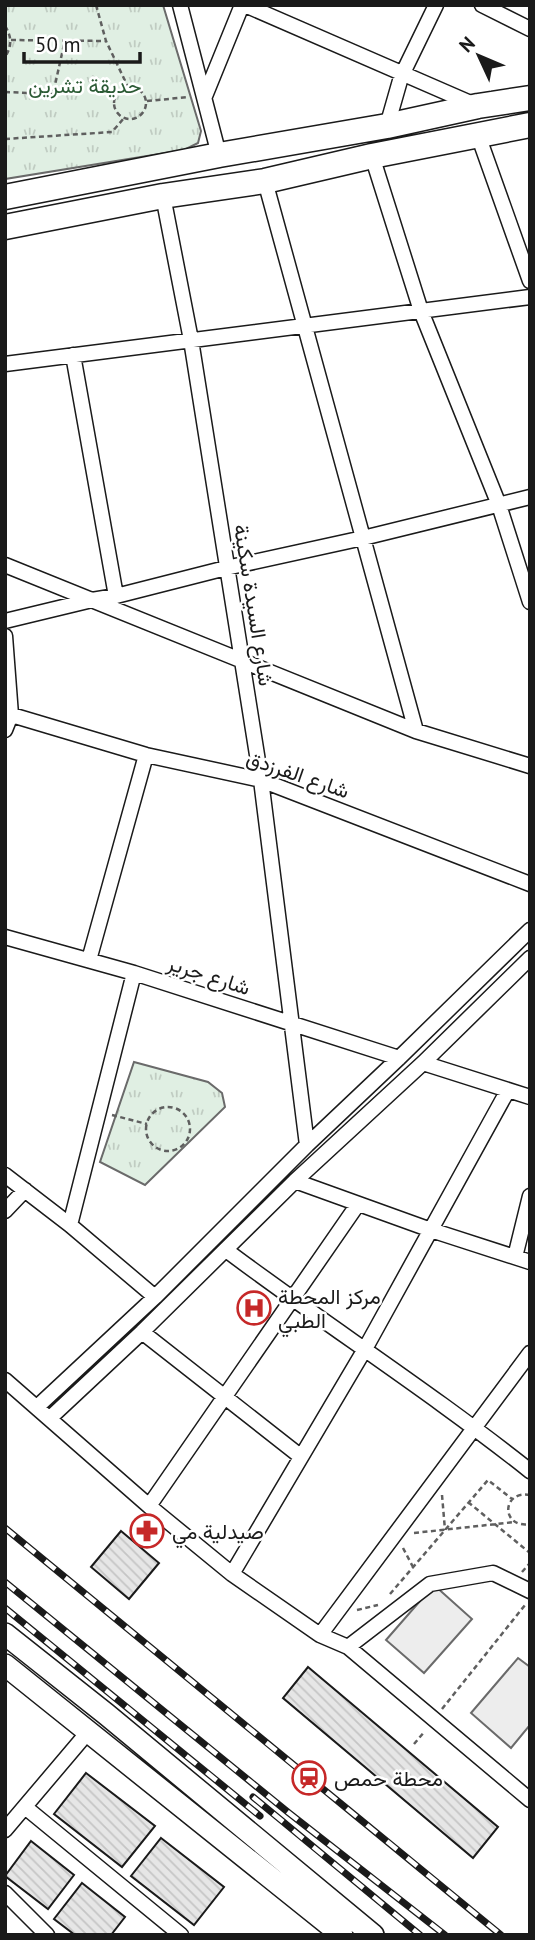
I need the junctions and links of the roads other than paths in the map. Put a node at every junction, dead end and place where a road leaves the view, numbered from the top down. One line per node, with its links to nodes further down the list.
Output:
1 (180, 5): 7 (street)
2 (244, 5): 6 (street); 7 (street)
3 (436, 5): 6 (street)
4 (482, 5): 5 (street)
5 (530, 29)
6 (403, 74): 9 (street); 11 (street)
7 (205, 96): 13 (street)
8 (530, 98): 9 (highway)
9 (478, 106): 11 (highway)
10 (530, 125): 12 (highway)
11 (387, 126): 13 (highway)
12 (478, 135): 14 (highway); 19 (street)
13 (219, 155): 16 (highway)
14 (373, 156): 15 (highway); 21 (street)
15 (265, 181): 17 (highway); 22 (street)
16 (5, 197)
17 (163, 197): 18 (highway); 23 (street, شارع السيدة سكينة)
18 (5, 227)
19 (530, 281)
20 (530, 297): 21 (street)
21 (421, 311): 22 (street); 27 (street)
22 (305, 326): 23 (street); 28 (street)
23 (191, 340): 24 (street); 30 (street, شارع السيدة سكينة)
24 (74, 355): 25 (street); 31 (street)
25 (5, 363)
26 (530, 497): 27 (street)
27 (499, 505): 28 (street); 33 (street)
28 (363, 538): 30 (street); 39 (street)
29 (5, 565): 32 (street)
30 (226, 568): 31 (street); 36 (street, شارع السيدة سكينة)
31 (116, 596): 32 (street)
32 (92, 600): 34 (street); 36 (street)
33 (530, 602)
34 (5, 621)
35 (5, 636): 37 (street)
36 (242, 661): 39 (street); 42 (street, شارع السيدة سكينة)
37 (8, 714): 38 (street); 40 (street, شارع الفرزدق)
38 (5, 730)
39 (416, 731): 41 (street)
40 (146, 755): 42 (street, شارع الفرزدق); 47 (street)
41 (530, 766)
42 (261, 780): 43 (street, شارع الفرزدق); 49 (street, شارع السيدة سكينة)
43 (530, 884)
44 (530, 930): 50 (street)
45 (5, 937): 47 (street, شارع جرير)
46 (530, 958): 51 (street)
47 (89, 960): 48 (street, شارع جرير)
48 (134, 973): 49 (street, شارع جرير); 61 (street)
49 (292, 1023): 50 (street, شارع جرير); 54 (street, شارع السيدة سكينة)
50 (399, 1058): 54 (street)
51 (423, 1063): 52 (street); 56 (street)
52 (508, 1090): 53 (street); 62 (street)
53 (530, 1097)
54 (307, 1145): 65 (street)
55 (5, 1175): 57 (street)
56 (295, 1181): 59 (street); 63 (street)
57 (25, 1190): 60 (street); 61 (street)
58 (530, 1196): 64 (street)
59 (358, 1205): 62 (street); 66 (street)
60 (5, 1211)
61 (70, 1225): 65 (street)
62 (431, 1230): 64 (street); 68 (street)
63 (226, 1250): 66 (street); 67 (street)
64 (522, 1259)
65 (155, 1297): 72 (street)
66 (293, 1300): 68 (street); 71 (street)
67 (142, 1332): 71 (street); 73 (street)
68 (365, 1349): 74 (street); 75 (street)
69 (530, 1353): 74 (street)
70 (5, 1380): 72 (street)
71 (225, 1396): 75 (street); 77 (street)
72 (37, 1407): 73 (street)
73 (50, 1418): 77 (street)
74 (475, 1427): 76 (street); 81 (street)
75 (300, 1456): 78 (street)
76 (530, 1471)
77 (149, 1506): 78 (street)
78 (232, 1574): 81 (street)
79 (530, 1591): 82 (street)
80 (5, 1634): 92 (main road)
81 (320, 1635): 82 (street)
82 (348, 1647): 85 (street)
83 (5, 1665): 84 (main road)
84 (88, 1732): 86 (street); 91 (main road)
85 (530, 1800)
86 (25, 1807): 87 (street); 90 (street)
87 (5, 1830)
88 (5, 1893): 89 (street)
89 (47, 1935)
90 (181, 1935)
91 (342, 1935)
92 (373, 1935)

